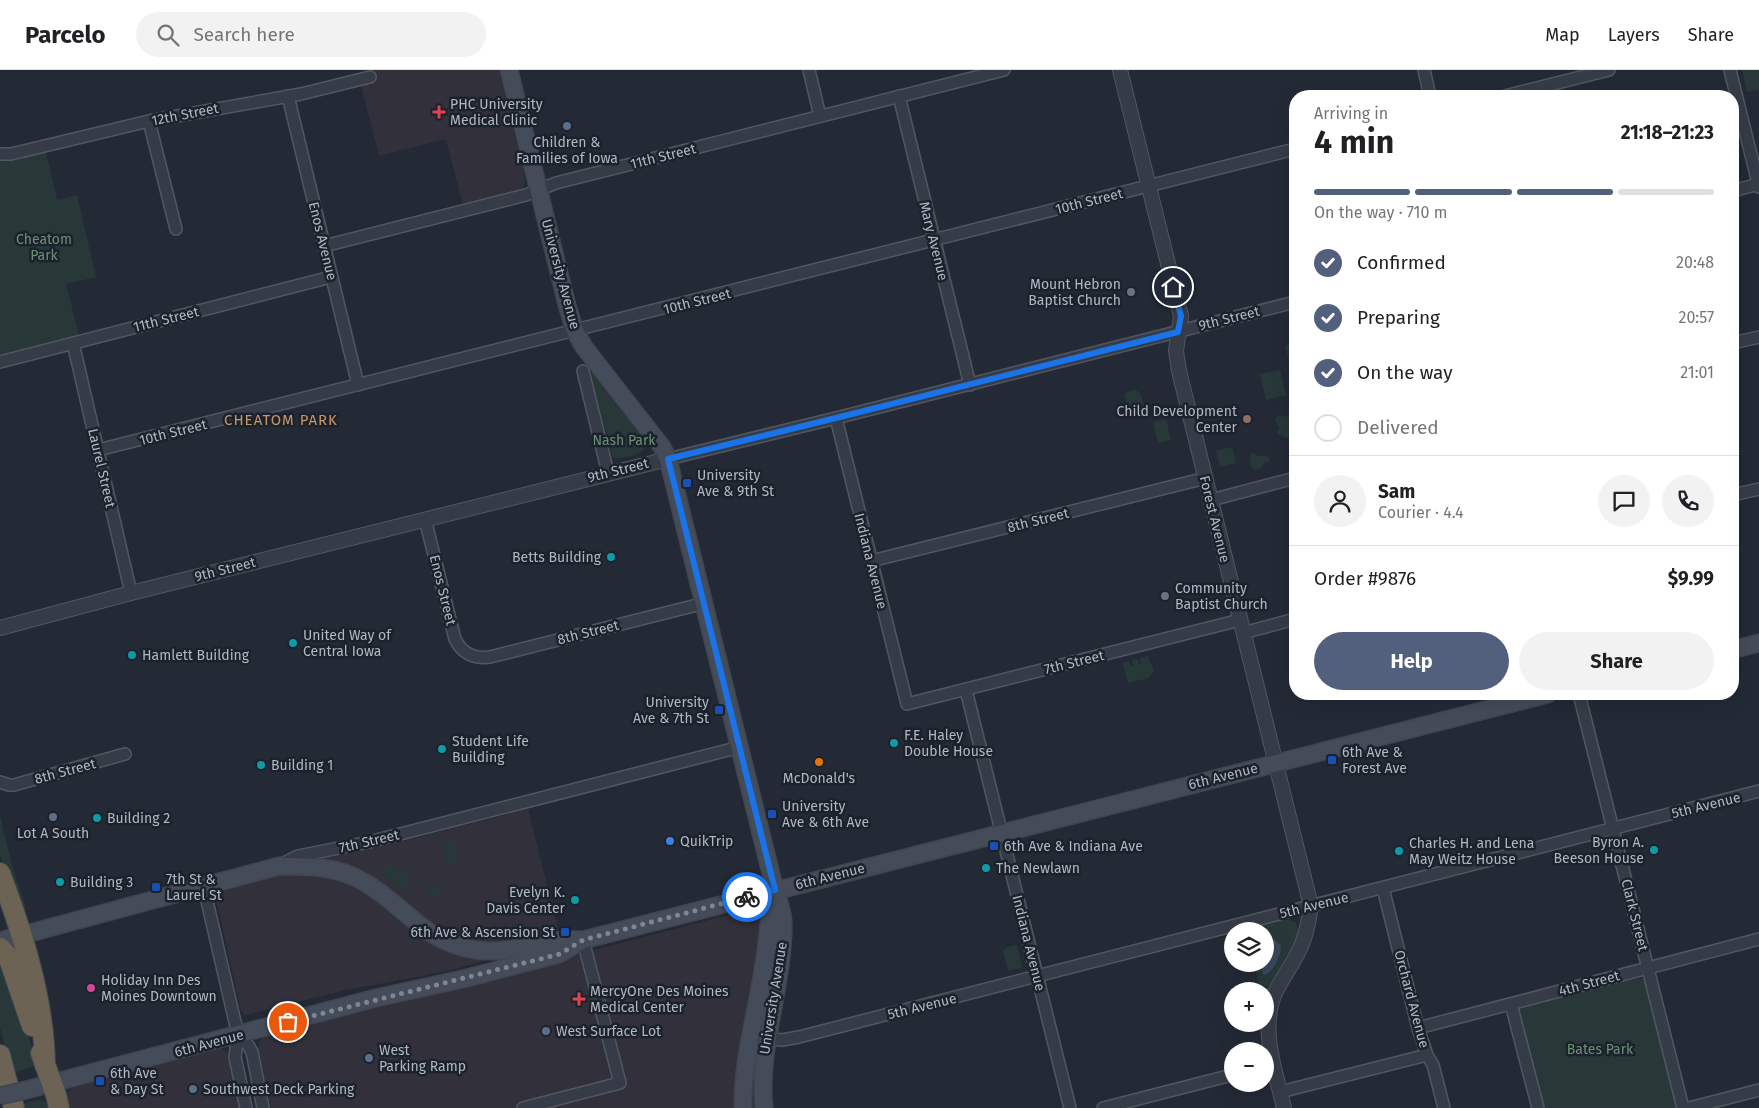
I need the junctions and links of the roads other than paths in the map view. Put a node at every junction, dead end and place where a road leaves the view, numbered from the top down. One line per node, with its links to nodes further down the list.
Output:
1 (509, 70): 22 (main road, University Avenue)
2 (809, 70): 16 (street)
3 (1004, 70): 14 (street, 11th Street)
4 (1120, 70): 21 (street, Forest Avenue)
5 (1424, 70): 10 (street)
6 (1609, 70): 11 (street)
7 (1730, 70): 12 (street)
8 (351, 75): 9 (street, 12th Street); 13 (street, 12th Street)
9 (370, 76)
10 (1429, 90)
11 (1529, 90)
12 (1735, 90)
13 (288, 96): 17 (street, 12th Street); 26 (street, Enos Avenue)
14 (899, 96): 16 (street, 11th Street); 25 (street, Mary Avenue)
15 (1739, 106): 20 (street)
16 (820, 116): 22 (street, 11th Street)
17 (149, 121): 19 (street, 12th Street); 24 (street)
18 (1289, 151): 21 (street, 10th Street)
19 (0, 154)
20 (1759, 185): 23 (street)
21 (1148, 186): 25 (street, 10th Street); 30 (street, Forest Avenue)
22 (538, 189): 26 (street, 11th Street); 29 (main road, University Avenue)
23 (1739, 189)
24 (176, 229)
25 (934, 240): 29 (street, 10th Street); 37 (street, Mary Avenue)
26 (324, 246): 27 (street, Enos Avenue)
27 (331, 277): 33 (street, 11th Street); 36 (street, Enos Avenue)
28 (1289, 304): 30 (street, 9th Street)
29 (575, 331): 36 (street, 10th Street); 40 (main road, University Avenue)
30 (1178, 332): 37 (street, 9th Street); 42 (street, Forest Avenue)
31 (1759, 337): 32 (street)
32 (1739, 341)
33 (72, 343): 34 (street, 11th Street); 39 (street, Laurel Street)
34 (0, 362)
35 (583, 371): 41 (street)
36 (358, 385): 39 (street, 10th Street)
37 (970, 385): 38 (street, 9th Street)
38 (836, 418): 40 (street, 9th Street); 48 (street, Indiana Avenue)
39 (98, 450): 49 (street, Laurel Street)
40 (668, 459): 41 (street, 9th Street); 50 (main road, University Avenue)
41 (608, 473): 47 (street, 9th Street)
42 (1206, 478): 46 (street, Forest Avenue); 48 (street, 8th Street)
43 (1289, 480): 46 (street)
44 (1759, 489): 45 (street)
45 (1739, 494)
46 (1211, 500): 52 (street, Forest Avenue)
47 (425, 519): 49 (street, 9th Street); 56 (street, Enos Street)
48 (871, 561): 60 (street, Indiana Avenue)
49 (131, 592): 53 (street, 9th Street)
50 (705, 603): 56 (street, 8th Street); 61 (main road, University Avenue)
51 (1289, 620): 52 (street, 7th Street)
52 (1242, 626): 57 (street, 7th Street); 63 (street, Forest Avenue)
53 (0, 628)
54 (1759, 643): 55 (main road)
55 (1739, 648)
56 (470, 655)
57 (966, 690): 60 (street, 7th Street); 67 (street, Indiana Avenue)
58 (1524, 700): 63 (main road, 6th Avenue)
59 (1581, 700): 66 (street, Clark Street)
60 (907, 704)
61 (740, 747): 68 (street, 7th Street); 72 (main road, University Avenue)
62 (124, 754): 64 (street, 8th Street)
63 (1275, 762): 67 (main road, 6th Avenue); 73 (street, Forest Avenue)
64 (2, 783)
65 (1759, 791): 66 (street, 5th Avenue)
66 (1613, 829): 71 (street, 5th Avenue); 79 (street, Clark Street)
67 (1001, 832): 72 (main road, 6th Avenue); 80 (street, Indiana Avenue)
68 (279, 866): 70 (main road, 7th Street); 76 (main road)
69 (0, 873): 74 (highway)
70 (206, 885): 74 (main road, 7th Street); 83 (street)
71 (1383, 888): 73 (street, 5th Avenue); 82 (street, Orchard Avenue)
72 (775, 890): 76 (main road, 6th Avenue); 84 (main road, University Avenue)
73 (1311, 906): 80 (street, 5th Avenue); 85 (street, Forest Avenue)
74 (22, 935): 77 (main road, 7th Street); 88 (highway)
75 (1759, 939): 79 (street, 4th Street)
76 (583, 940): 83 (main road, 6th Avenue); 98 (street)
77 (0, 941)
78 (0, 948): 88 (highway)
79 (1648, 968): 81 (street, 4th Street); 106 (street, Clark Street)
80 (1037, 976): 84 (street, 5th Avenue); 101 (street, Indiana Avenue)
81 (1511, 1004): 82 (street, 4th Street); 105 (street)
82 (1418, 1028): 87 (street, Orchard Avenue)
83 (238, 1035): 88 (main road, 6th Avenue); 96 (street); 97 (street)
84 (759, 1038): 99 (main road, University Avenue); 100 (main road, University Avenue)
85 (1268, 1042)
86 (0, 1055): 94 (highway)
87 (1427, 1055): 92 (street); 104 (street, Orchard Avenue)
88 (48, 1074): 93 (main road, 6th Avenue, bridge); 95 (highway)
89 (1224, 1077): 102 (street)
90 (1274, 1077): 92 (street, Forest Avenue)
91 (1759, 1090): 107 (street)
92 (1280, 1092): 103 (street, Forest Avenue)
93 (0, 1096)
94 (14, 1108)
95 (59, 1108)
96 (246, 1108)
97 (264, 1108)
98 (523, 1108)
99 (743, 1108)
100 (764, 1108)
101 (1070, 1108)
102 (1103, 1108)
103 (1284, 1108)
104 (1444, 1108)
105 (1538, 1108)
106 (1683, 1108)
107 (1689, 1108)

